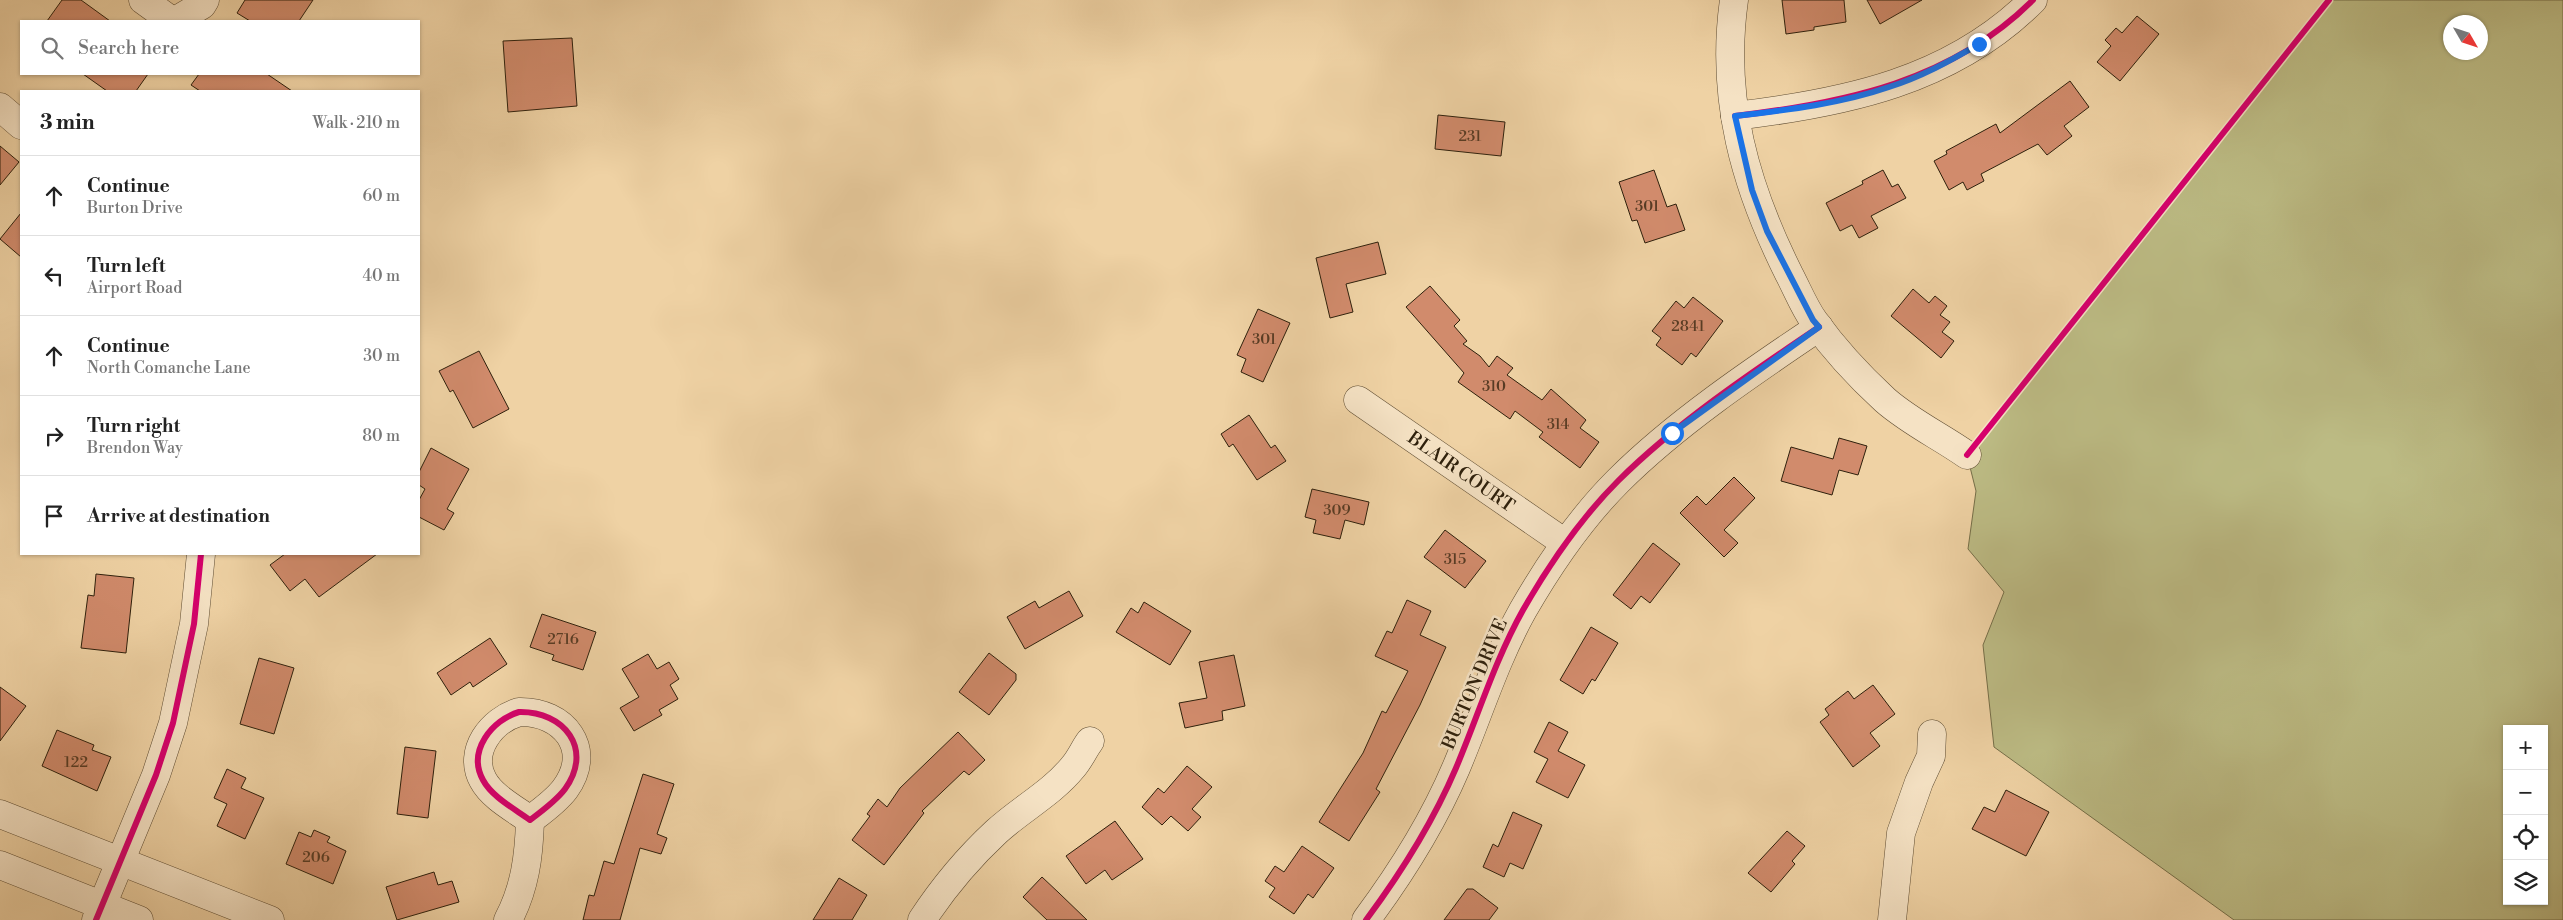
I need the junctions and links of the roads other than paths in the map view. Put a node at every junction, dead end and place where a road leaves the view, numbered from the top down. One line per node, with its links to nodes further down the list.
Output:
1 (143, 0): 5 (street)
2 (205, 0): 6 (street)
3 (1734, 0): 8 (street)
4 (2034, 0): 8 (street)
5 (173, 20)
6 (176, 20)
7 (0, 107): 9 (street)
8 (1735, 116): 10 (street)
9 (20, 123)
10 (1819, 327): 12 (street); 13 (street, BURTON DRIVE)
11 (1358, 400): 13 (street, BLAIR COURT)
12 (1967, 455)
13 (1565, 544): 26 (street, BURTON DRIVE)
14 (201, 555): 19 (street)
15 (1090, 741): 25 (street)
16 (1931, 745): 27 (street)
17 (0, 814): 19 (street)
18 (530, 820): 24 (street)
19 (120, 860): 21 (street); 23 (street)
20 (0, 865): 21 (street)
21 (99, 913): 22 (street)
22 (139, 920)
23 (270, 920)
24 (508, 920)
25 (922, 920)
26 (1366, 920)
27 (1892, 920)

